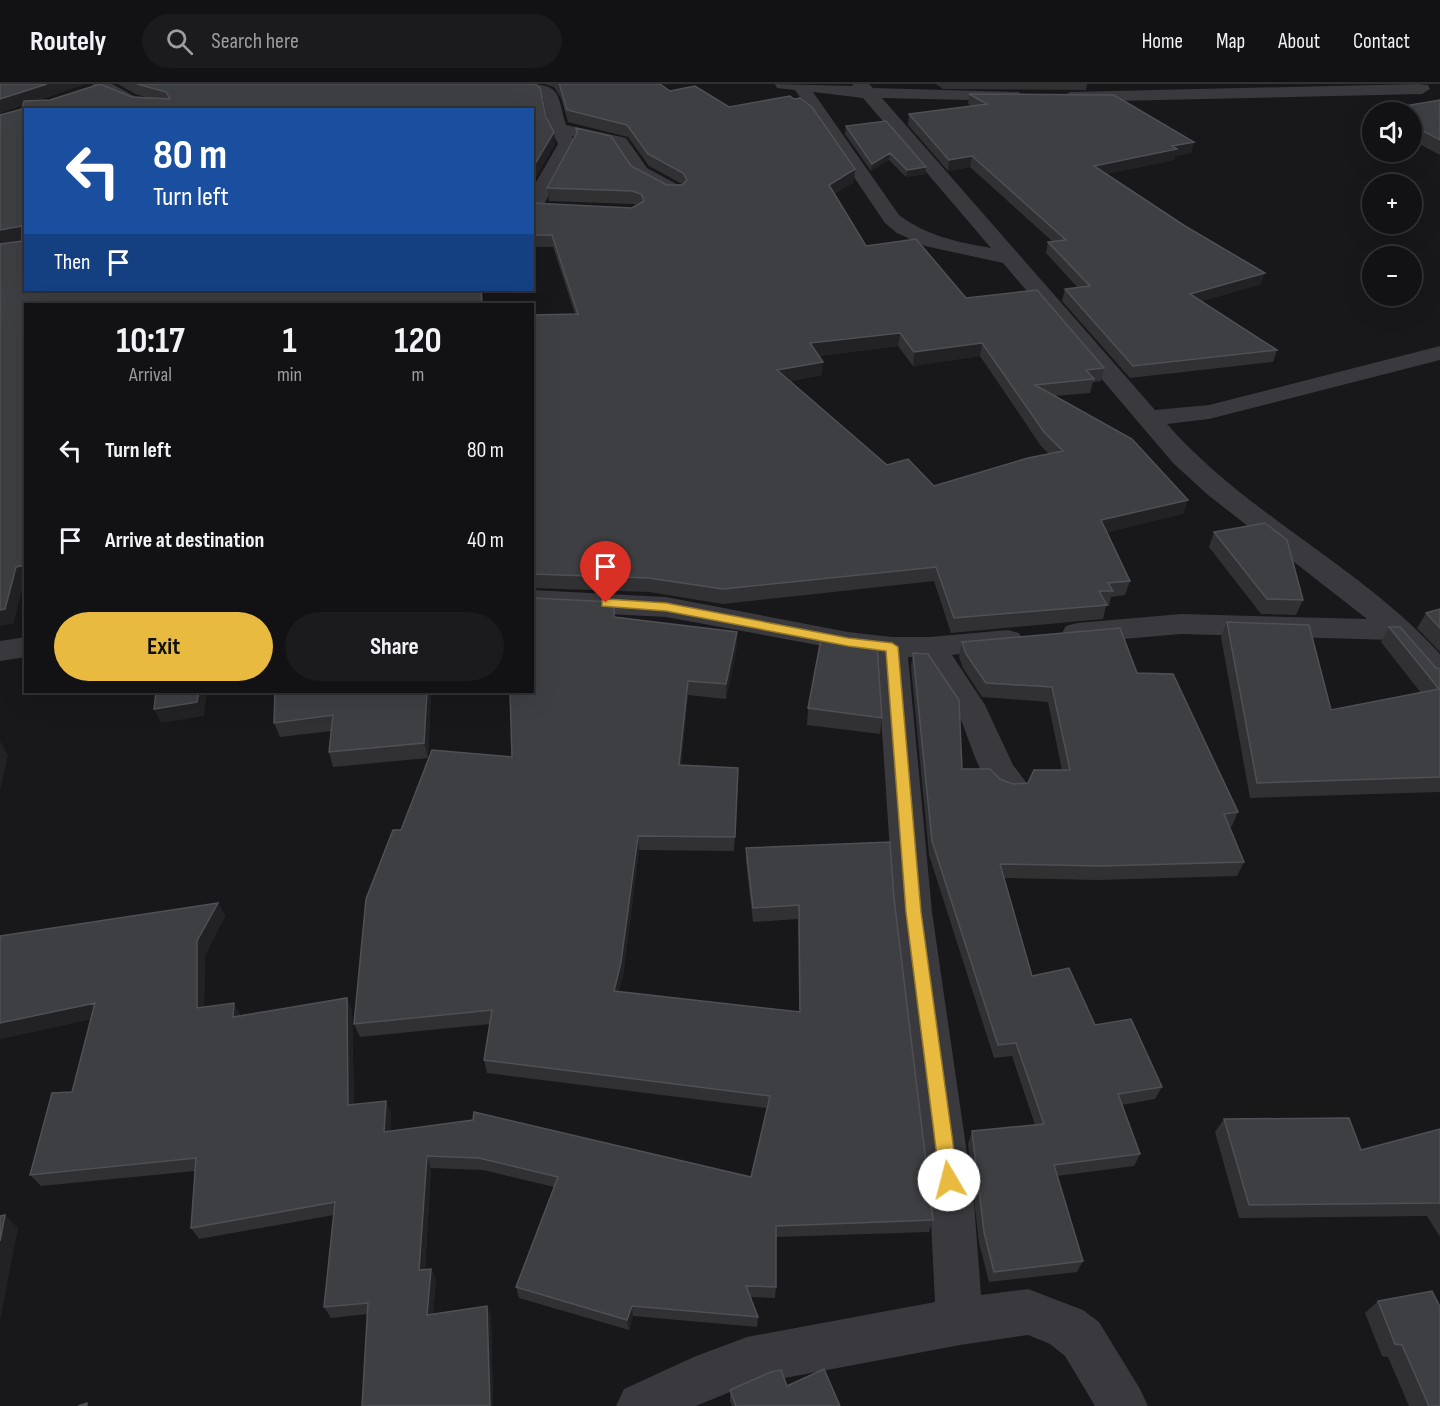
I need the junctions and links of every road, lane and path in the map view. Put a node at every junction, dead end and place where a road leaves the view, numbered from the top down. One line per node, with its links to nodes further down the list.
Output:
1 (534, 84): 13 (street)
2 (794, 84): 6 (street); 18 (street)
3 (1069, 84): 10 (street)
4 (104, 86): 11 (street); 12 (street)
5 (1417, 87): 7 (street); 10 (street)
6 (864, 88): 8 (street); 18 (street)
7 (1440, 96)
8 (1031, 97)
9 (1054, 97): 10 (street)
10 (1089, 97)
11 (120, 108)
12 (156, 108)
13 (558, 128): 14 (street); 15 (street)
14 (675, 191)
15 (534, 206)
16 (534, 208): 17 (street)
17 (555, 209)
18 (1009, 258): 20 (street)
19 (1440, 354): 20 (street)
20 (1152, 418): 22 (street)
21 (534, 600): 24 (street)
22 (1401, 630): 25 (street); 27 (street)
23 (24, 647): 26 (street)
24 (892, 647): 25 (street); 29 (street)
25 (930, 647): 28 (street)
26 (0, 651)
27 (1440, 674)
28 (1012, 786)
29 (960, 1321): 30 (street); 31 (street)
30 (641, 1406)
31 (1123, 1406)

